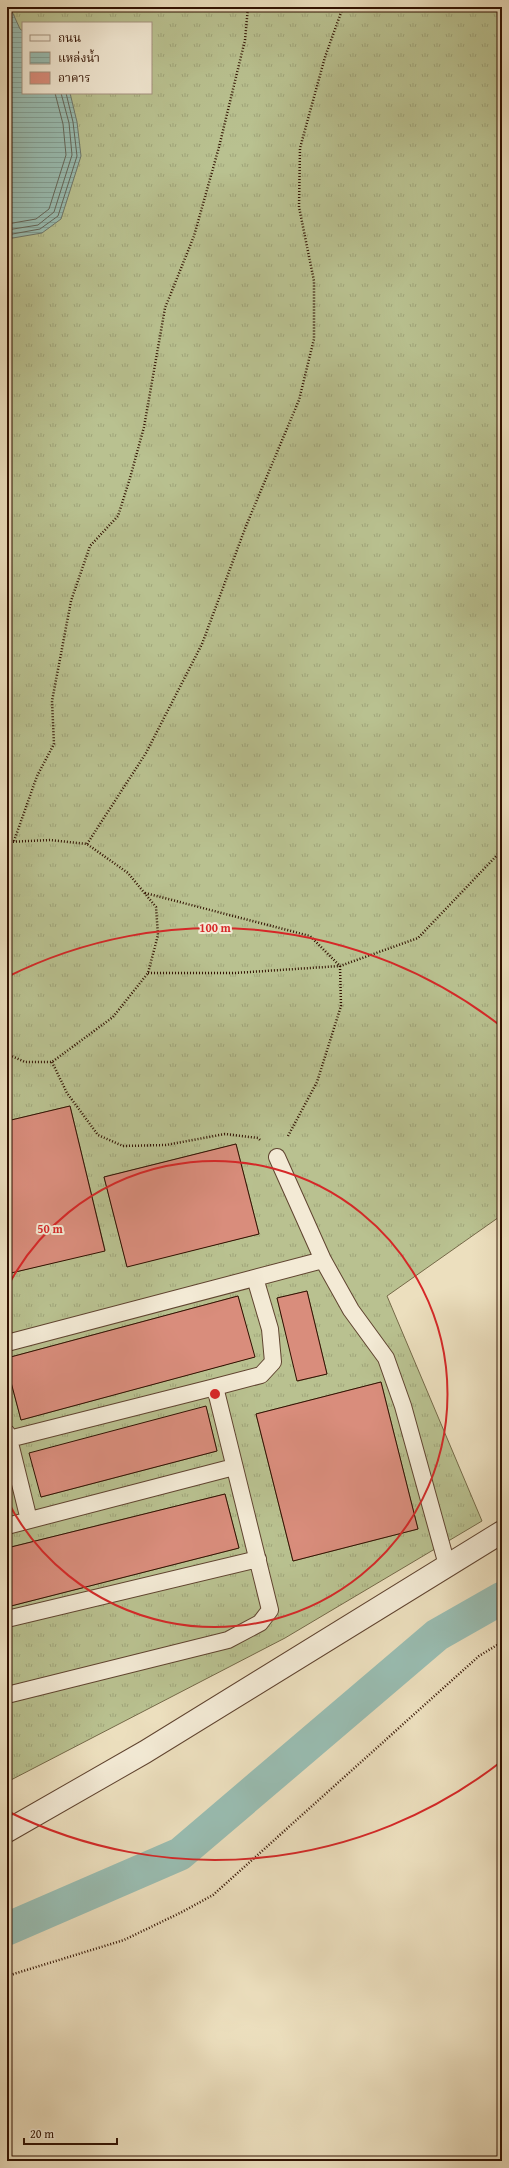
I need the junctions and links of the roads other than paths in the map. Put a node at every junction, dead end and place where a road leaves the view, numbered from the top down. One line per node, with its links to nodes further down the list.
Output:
1 (277, 1157): 2 (lane)
2 (323, 1260): 3 (lane); 12 (lane)
3 (254, 1278): 4 (lane); 5 (lane)
4 (7, 1343)
5 (215, 1387): 6 (lane); 7 (lane)
6 (8, 1436): 8 (lane)
7 (234, 1467): 8 (lane); 11 (lane)
8 (29, 1520): 9 (lane)
9 (7, 1526)
10 (502, 1532): 12 (street)
11 (258, 1559): 13 (lane); 14 (lane)
12 (447, 1565): 15 (street)
13 (7, 1619)
14 (7, 1695)
15 (7, 1831)

